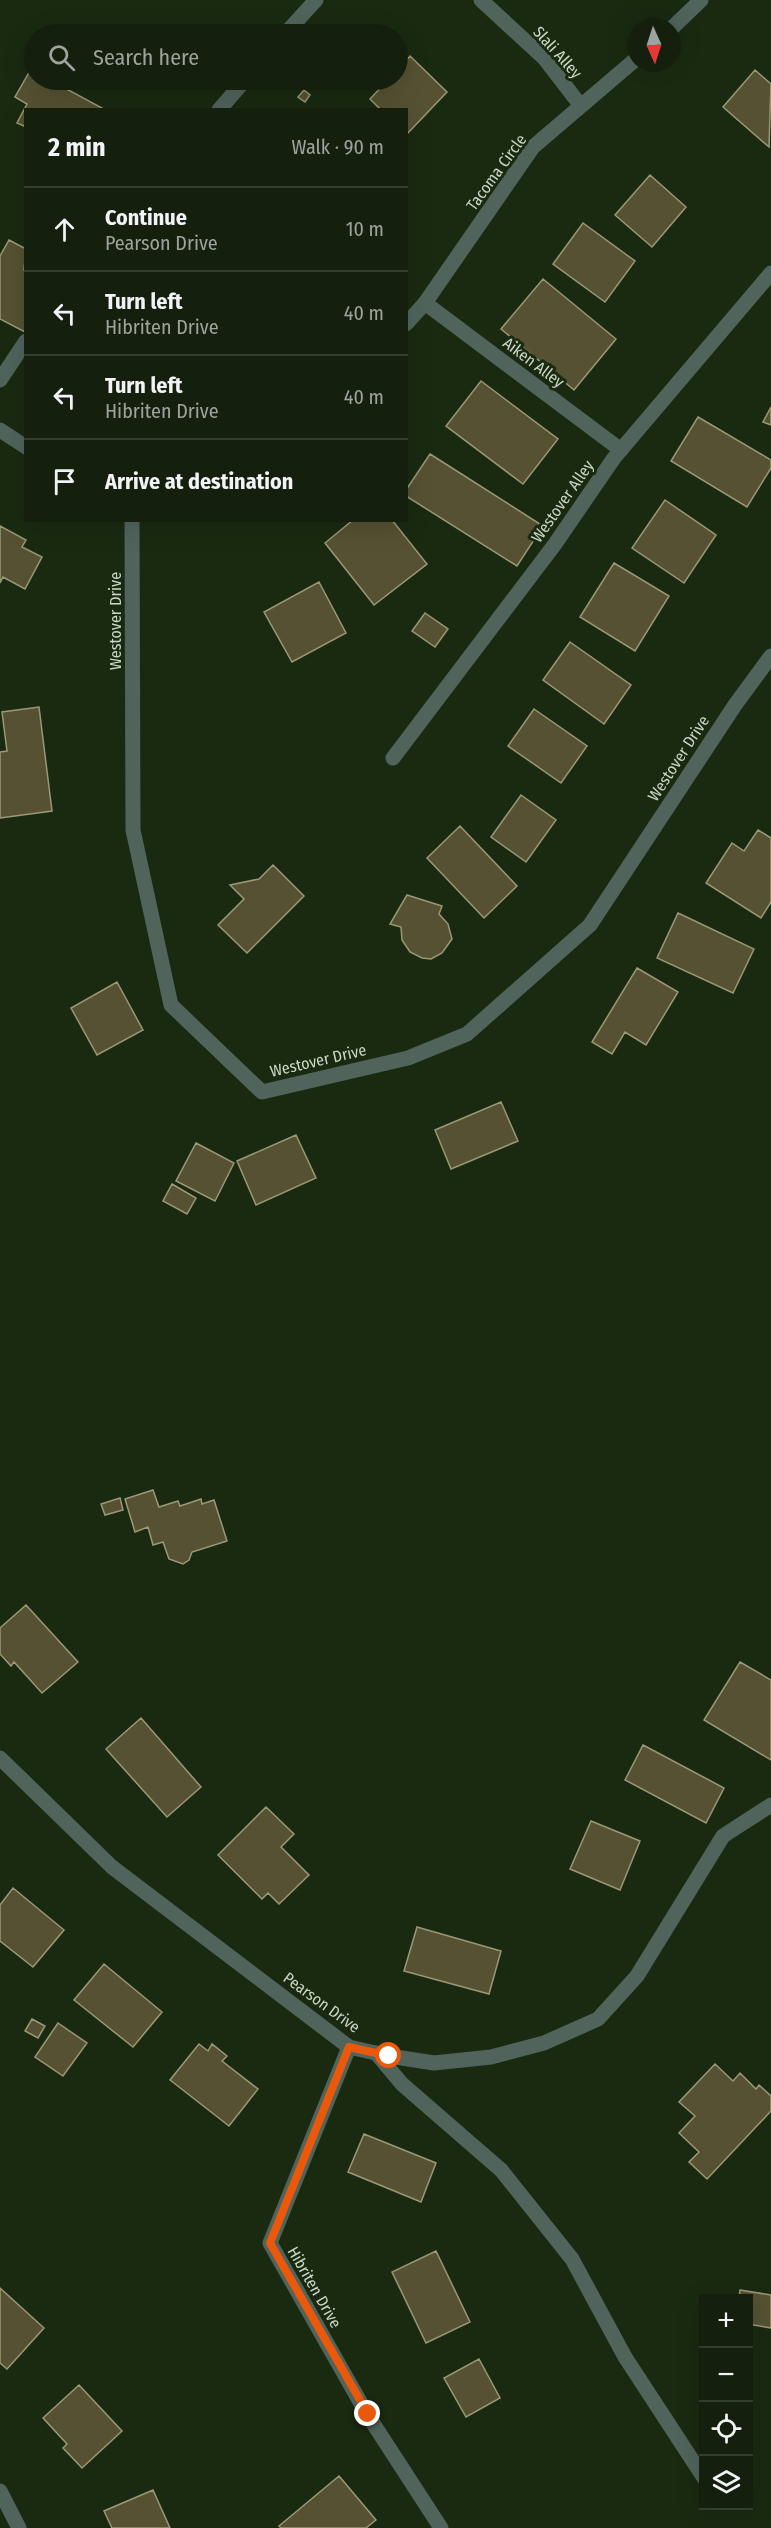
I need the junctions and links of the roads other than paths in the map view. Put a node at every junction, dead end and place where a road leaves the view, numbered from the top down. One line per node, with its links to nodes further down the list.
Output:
1 (316, 0): 5 (street)
2 (481, 0): 8 (street, Slali Alley)
3 (701, 0): 4 (street)
4 (681, 19)
5 (294, 24)
6 (627, 67): 8 (street, Tacoma Circle)
7 (236, 90): 9 (street)
8 (581, 106): 11 (street, Tacoma Circle)
9 (221, 108)
10 (771, 273): 17 (street, Westover Alley)
11 (425, 303): 12 (street, Tacoma Circle); 17 (street, Aiken Alley)
12 (408, 322)
13 (24, 344): 14 (street)
14 (0, 380)
15 (0, 430): 16 (street)
16 (24, 446)
17 (621, 450): 20 (street, Westover Alley)
18 (133, 522): 19 (street, Westover Drive)
19 (771, 656)
20 (393, 758)
21 (0, 1758): 23 (street, Pearson Drive)
22 (771, 1805): 24 (street, Pearson Drive)
23 (349, 2047): 24 (street, Pearson Drive); 28 (street, Hibriten Drive)
24 (376, 2053): 25 (street)
25 (699, 2470)
26 (0, 2491): 27 (street)
27 (19, 2528)
28 (441, 2528)

